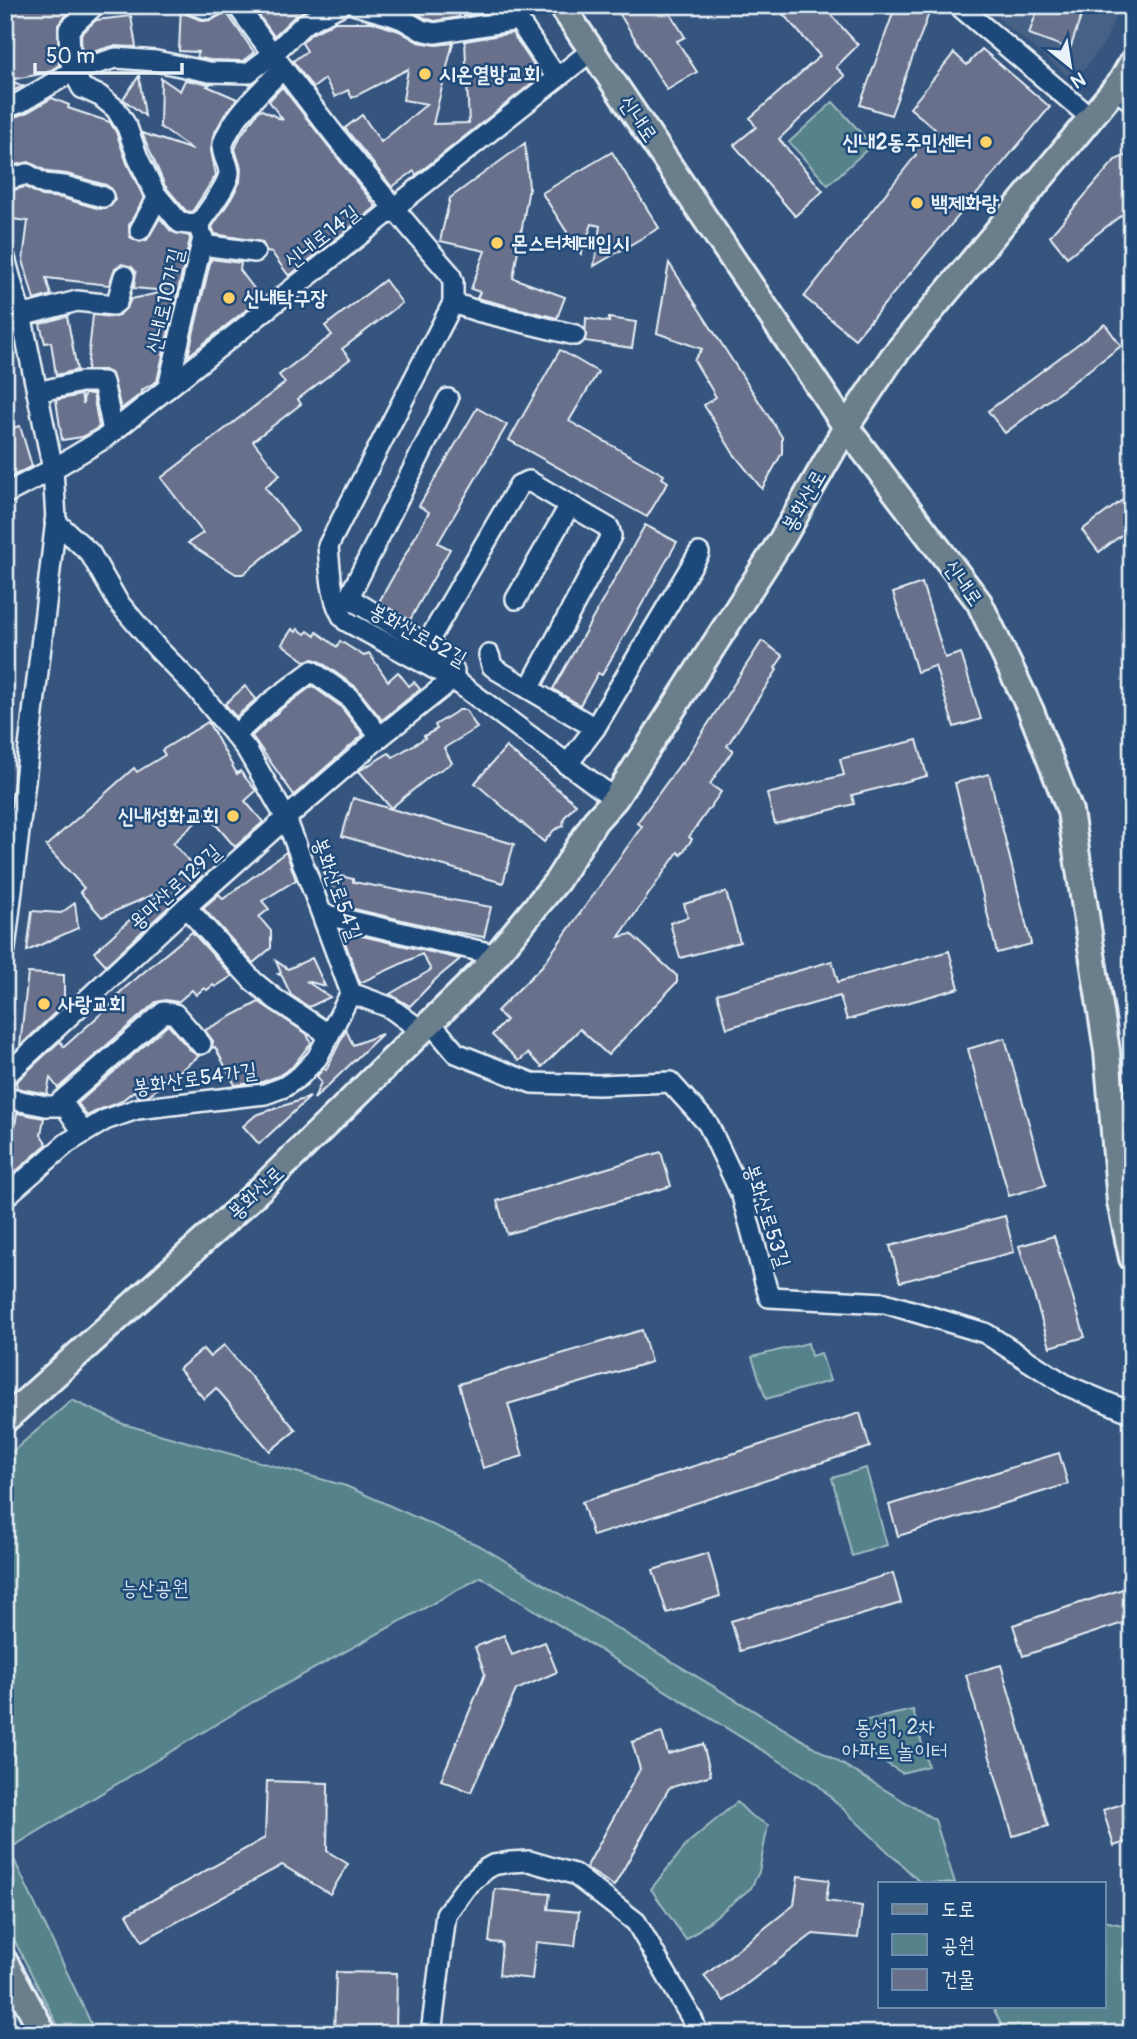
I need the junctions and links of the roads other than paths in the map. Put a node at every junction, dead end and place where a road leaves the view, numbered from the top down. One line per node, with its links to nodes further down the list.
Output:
1 (94, 5): 10 (street)
2 (194, 5): 3 (street)
3 (216, 5)
4 (237, 5): 9 (street)
5 (958, 5): 14 (street)
6 (343, 6): 9 (street); 11 (street)
7 (564, 6): 8 (main road, 신내로)
8 (591, 51): 11 (street, 신내로14길); 31 (main road, 신내로)
9 (278, 62): 10 (street); 18 (street); 19 (street, 신내로10가길)
10 (73, 71): 13 (street); 17 (street, 신내로10가길)
11 (557, 78): 18 (street, 신내로14길)
12 (1127, 80): 14 (main road, 봉화산로)
13 (5, 107)
14 (1090, 117): 31 (main road, 봉화산로)
15 (5, 180): 16 (street)
16 (103, 197)
17 (158, 197): 19 (street, 신내로10가길); 20 (street, 신내로10가길)
18 (393, 210): 25 (street); 28 (street, 신내로14길)
19 (198, 225): 21 (street, 신내로10가길)
20 (140, 230)
21 (202, 245): 22 (street); 28 (street, 신내로10가길)
22 (255, 253)
23 (5, 258): 26 (street)
24 (124, 276): 26 (street)
25 (453, 303): 27 (street); 41 (street, 봉화산로52길)
26 (21, 316): 29 (street)
27 (575, 335)
28 (168, 388): 32 (street, 신내로14길)
29 (37, 392): 32 (street); 33 (street)
30 (448, 399): 39 (street)
31 (846, 426): 47 (main road, 봉화산로); 63 (main road, 신내로)
32 (113, 431): 33 (street, 신내로14길)
33 (53, 469): 34 (street, 신내로14길); 36 (street)
34 (5, 494)
35 (570, 505): 38 (street); 39 (street); 42 (street)
36 (55, 521): 44 (street, 봉화산로54길); 49 (street)
37 (699, 553): 43 (street)
38 (516, 599)
39 (426, 645): 41 (street)
40 (489, 655): 42 (street)
41 (453, 679): 45 (street, 용마산로129길); 46 (street, 봉화산로52길)
42 (529, 689): 43 (street)
43 (595, 728): 46 (street)
44 (235, 735): 45 (street); 48 (street, 봉화산로54길)
45 (380, 737): 48 (street, 용마산로129길)
46 (568, 765): 47 (street, 봉화산로52길)
47 (615, 799): 53 (main road, 봉화산로)
48 (286, 818): 50 (street, 용마산로129길); 51 (street, 봉화산로54길)
49 (12, 823): 52 (street)
50 (186, 907): 56 (street); 58 (street, 용마산로129길)
51 (322, 914): 53 (street); 54 (street, 봉화산로54길)
52 (5, 949)
53 (497, 955): 55 (main road, 봉화산로)
54 (351, 993): 55 (street); 56 (street, 봉화산로54가길)
55 (426, 1027): 64 (street, 봉화산로53길); 65 (main road, 봉화산로)
56 (328, 1034): 61 (street, 봉화산로54가길)
57 (201, 1044): 60 (street, 봉화산로54가길)
58 (5, 1076)
59 (5, 1097): 60 (street)
60 (58, 1104): 61 (street)
61 (83, 1132): 62 (street, 봉화산로54가길)
62 (5, 1197)
63 (1132, 1258)
64 (1132, 1413)
65 (5, 1420)
66 (5, 1962): 67 (main road)
67 (44, 2034)
68 (431, 2034): 69 (street)
69 (698, 2034)

